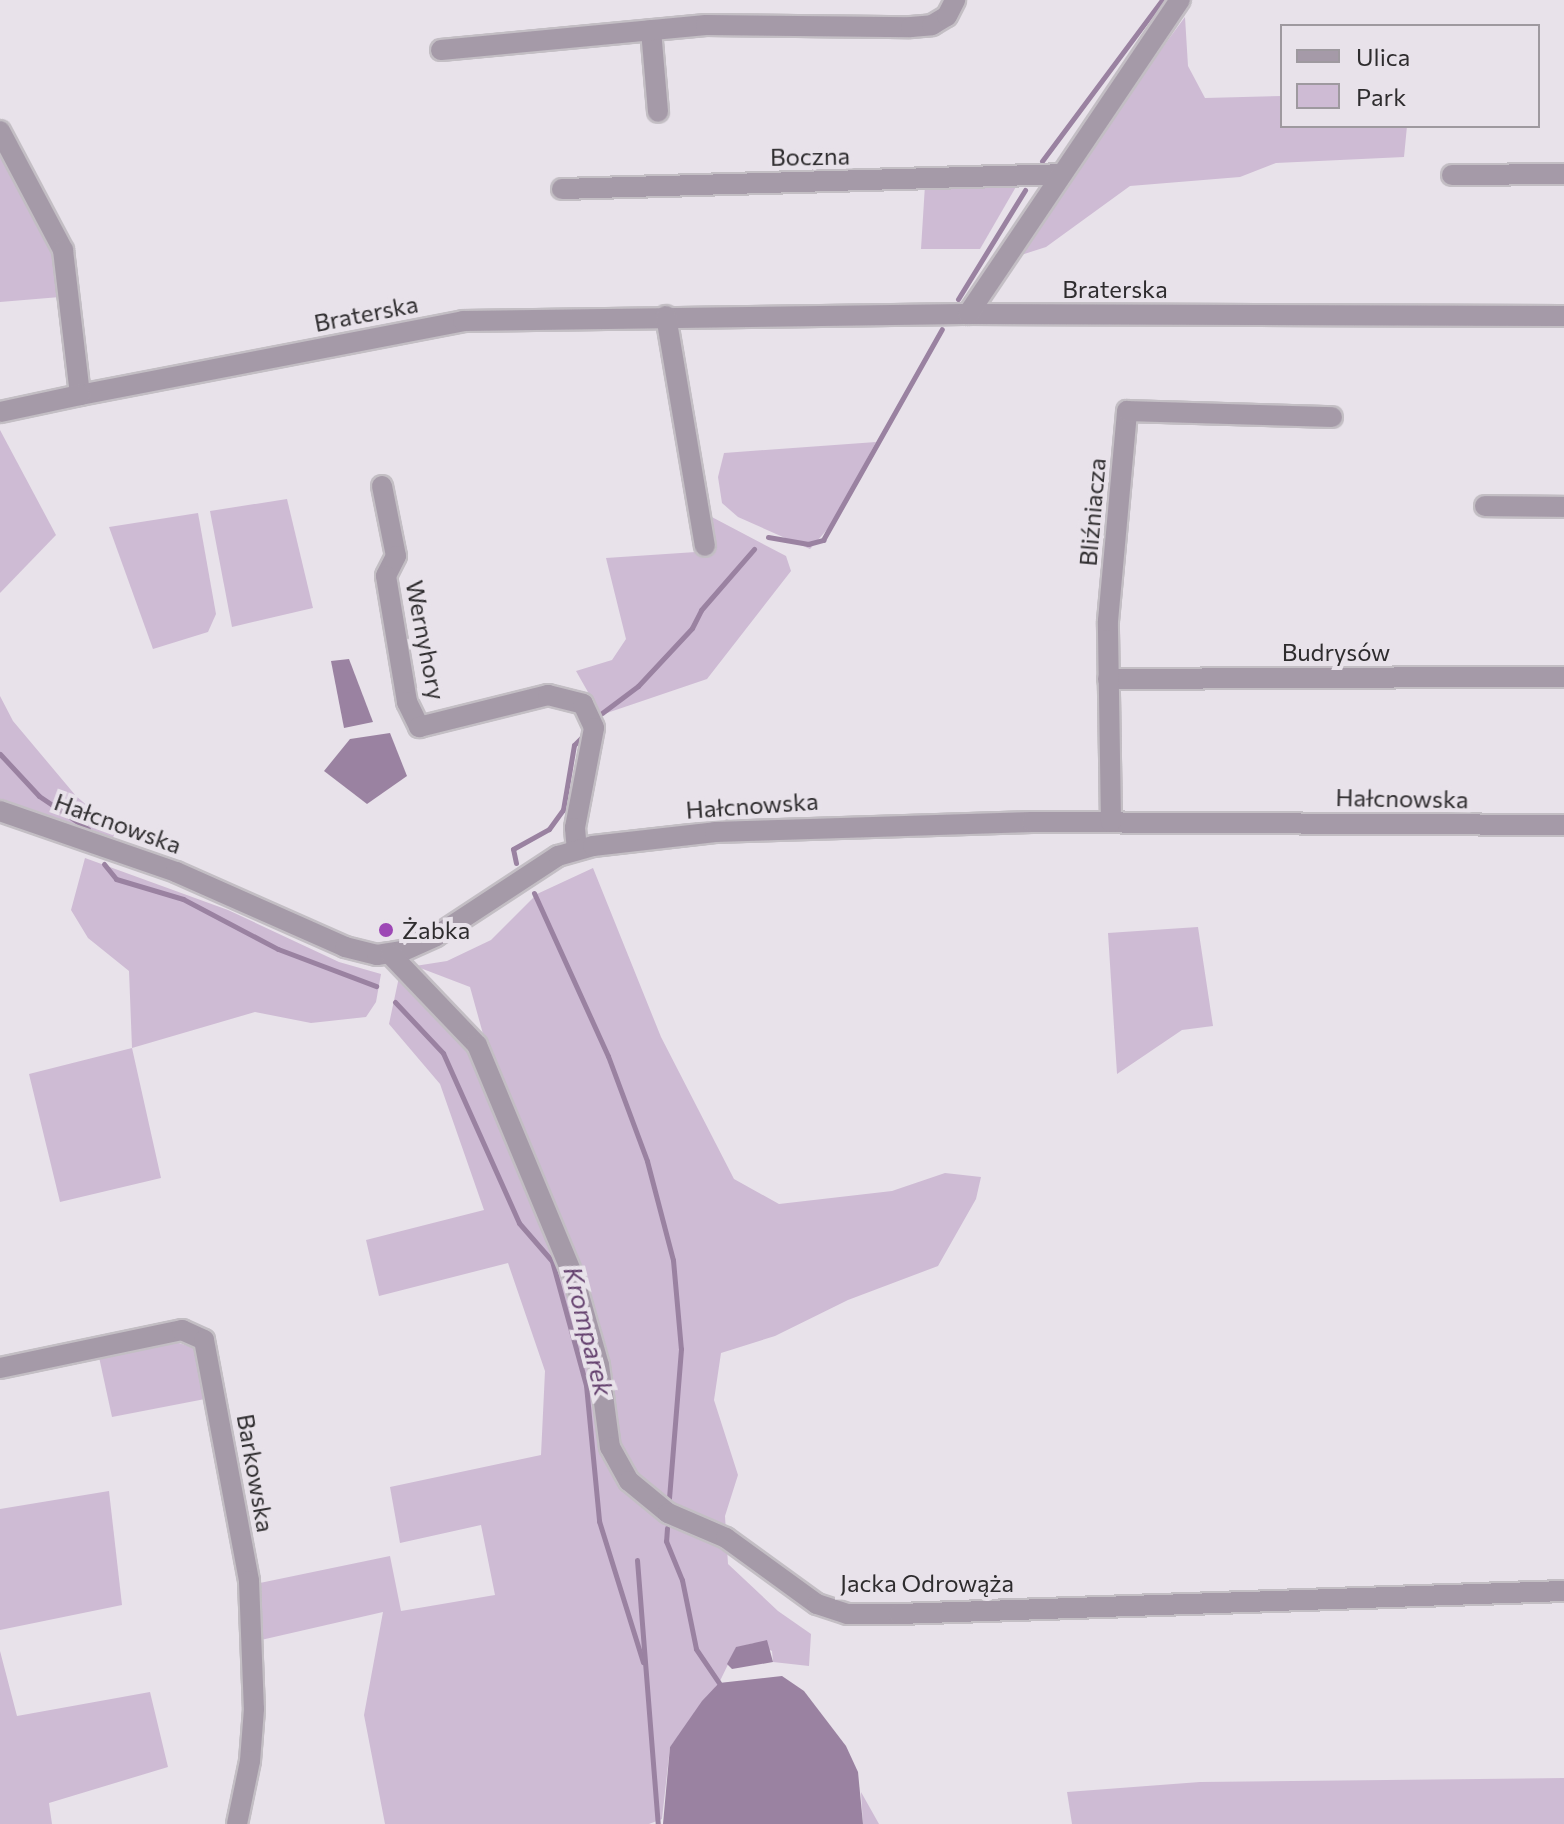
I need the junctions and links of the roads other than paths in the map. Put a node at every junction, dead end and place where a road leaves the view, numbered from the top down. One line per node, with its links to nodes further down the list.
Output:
1 (955, 0): 3 (street)
2 (1180, 0): 7 (street)
3 (651, 30): 4 (street); 5 (street)
4 (441, 50)
5 (658, 112)
6 (0, 131): 14 (street)
7 (1059, 174): 10 (street, Boczna); 11 (street)
8 (1564, 174): 9 (street)
9 (1452, 175)
10 (562, 189)
11 (968, 314): 12 (street, Braterska); 13 (street, Braterska)
12 (666, 316): 14 (street, Braterska); 20 (street)
13 (1564, 316)
14 (80, 395): 15 (street, Braterska)
15 (0, 412)
16 (1332, 417): 22 (street, Bliźniacza)
17 (382, 486): 26 (street, Wernyhory)
18 (1485, 506): 19 (street)
19 (1564, 507)
20 (705, 546)
21 (1564, 677): 22 (street, Budrysów)
22 (1108, 679): 24 (street, Bliźniacza)
23 (0, 811): 27 (street, Hałcnowska)
24 (1111, 822): 25 (street, Hałcnowska); 26 (street, Hałcnowska)
25 (1564, 825)
26 (577, 850): 27 (street, Hałcnowska)
27 (391, 955): 29 (street, Jacka Odrowąża)
28 (0, 1368): 30 (street, Barkowska)
29 (1564, 1591)
30 (237, 1824)

